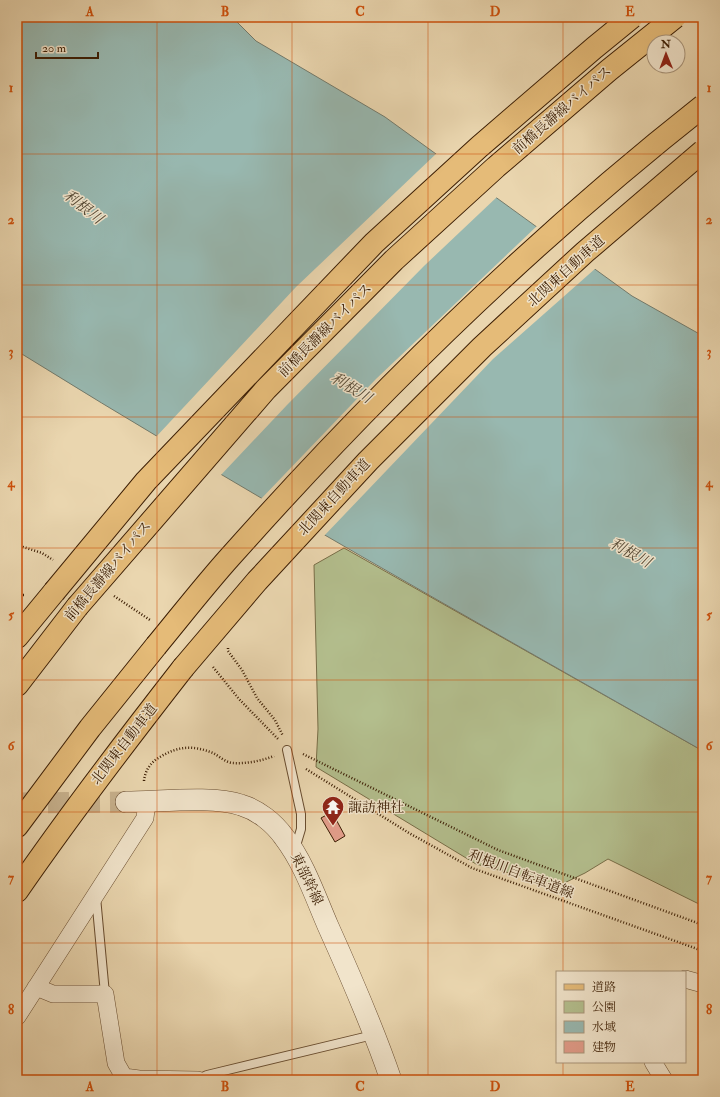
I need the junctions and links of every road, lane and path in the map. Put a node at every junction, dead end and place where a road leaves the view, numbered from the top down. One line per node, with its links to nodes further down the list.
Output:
1 (632, 17): 5 (main road, 前橋長瀞線バイパス, bridge)
2 (675, 17): 7 (main road, 前橋長瀞線バイパス, bridge)
3 (703, 106): 12 (main road, bridge)
4 (703, 151): 14 (main road, 北関東自動車道, bridge)
5 (17, 637)
6 (228, 644): 8 (path)
7 (17, 685)
8 (287, 750): 10 (path); 13 (lane); 16 (path)
9 (302, 767): 17 (path, 利根川自転車道線)
10 (146, 792): 11 (street, 東部幹線); 13 (street, 東部幹線); 15 (street)
11 (126, 802)
12 (17, 826)
13 (294, 852): 23 (street, 東部幹線)
14 (17, 891)
15 (96, 896): 20 (street); 21 (lane)
16 (703, 925)
17 (703, 951)
18 (686, 979): 19 (street)
19 (703, 984)
20 (36, 987): 21 (street); 22 (street)
21 (105, 994): 25 (street)
22 (17, 1018)
23 (376, 1034): 25 (lane); 26 (street, 東部幹線)
24 (654, 1063): 27 (street)
25 (198, 1080)
26 (391, 1080)
27 (664, 1080)

